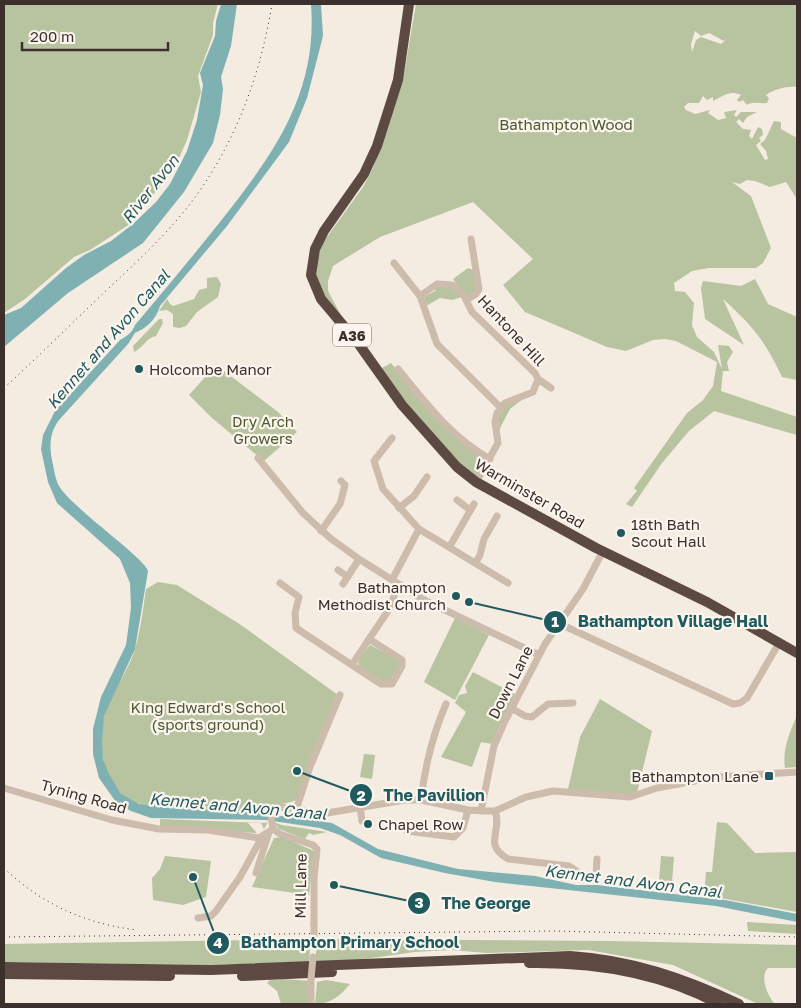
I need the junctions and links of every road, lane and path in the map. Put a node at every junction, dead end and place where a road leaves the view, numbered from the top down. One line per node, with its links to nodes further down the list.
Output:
1 (409, 4): 14 (highway, Warminster Road / A36)
2 (471, 239): 5 (street, Hantone Hill)
3 (394, 263): 4 (street)
4 (420, 296): 5 (street, Hantone Hill); 9 (street)
5 (466, 300): 7 (street, Hantone Hill)
6 (398, 369): 12 (street)
7 (538, 379): 8 (street, Hantone Hill); 9 (street, Hantone Hill)
8 (551, 388)
9 (500, 408): 12 (street)
10 (392, 438): 17 (street)
11 (258, 458): 20 (street)
12 (490, 459): 14 (street)
13 (427, 482): 17 (street)
14 (476, 482): 22 (highway, Warminster Road / A36)
15 (352, 492): 20 (street)
16 (457, 500): 21 (street)
17 (399, 508): 19 (street)
18 (497, 516): 24 (street)
19 (419, 529): 21 (street); 28 (street)
20 (321, 531): 23 (street)
21 (450, 546): 24 (street)
22 (603, 551): 32 (street, Down Lane); 34 (highway, Warminster Road / A36)
23 (359, 559): 26 (street); 28 (street)
24 (476, 562): 27 (street)
25 (338, 570): 26 (street)
26 (348, 577): 30 (street)
27 (506, 578)
28 (392, 580): 31 (street)
29 (280, 582): 37 (street)
30 (343, 584)
31 (399, 584): 33 (street); 36 (street)
32 (558, 623): 34 (street); 36 (street, Down Lane)
33 (369, 640): 37 (street); 37 (street)
34 (779, 643): 35 (highway, Warminster Road / A36)
35 (797, 653)
36 (540, 655): 41 (street, Down Lane)
37 (352, 665)
38 (340, 695): 46 (street)
39 (573, 703): 41 (street)
40 (446, 704): 44 (street)
41 (511, 708): 48 (street, Down Lane)
42 (797, 772): 49 (street)
43 (4, 788): 53 (street, Tyning Road)
44 (420, 800): 45 (street); 47 (street)
45 (360, 806): 46 (street); 50 (street)
46 (296, 810): 51 (street)
47 (468, 810): 48 (street); 52 (street)
48 (481, 811): 49 (street)
49 (495, 811): 54 (street)
50 (362, 821)
51 (271, 829): 53 (street); 55 (street); 61 (street, Mill Lane, bridge)
52 (407, 831)
53 (262, 837): 56 (street)
54 (597, 859)
55 (256, 873)
56 (198, 918)
57 (4, 967): 60 (highway)
58 (4, 974): 59 (highway)
59 (652, 979): 60 (highway); 62 (highway)
60 (719, 1000): 63 (highway)
61 (311, 1004)
62 (712, 1004)
63 (738, 1004)

